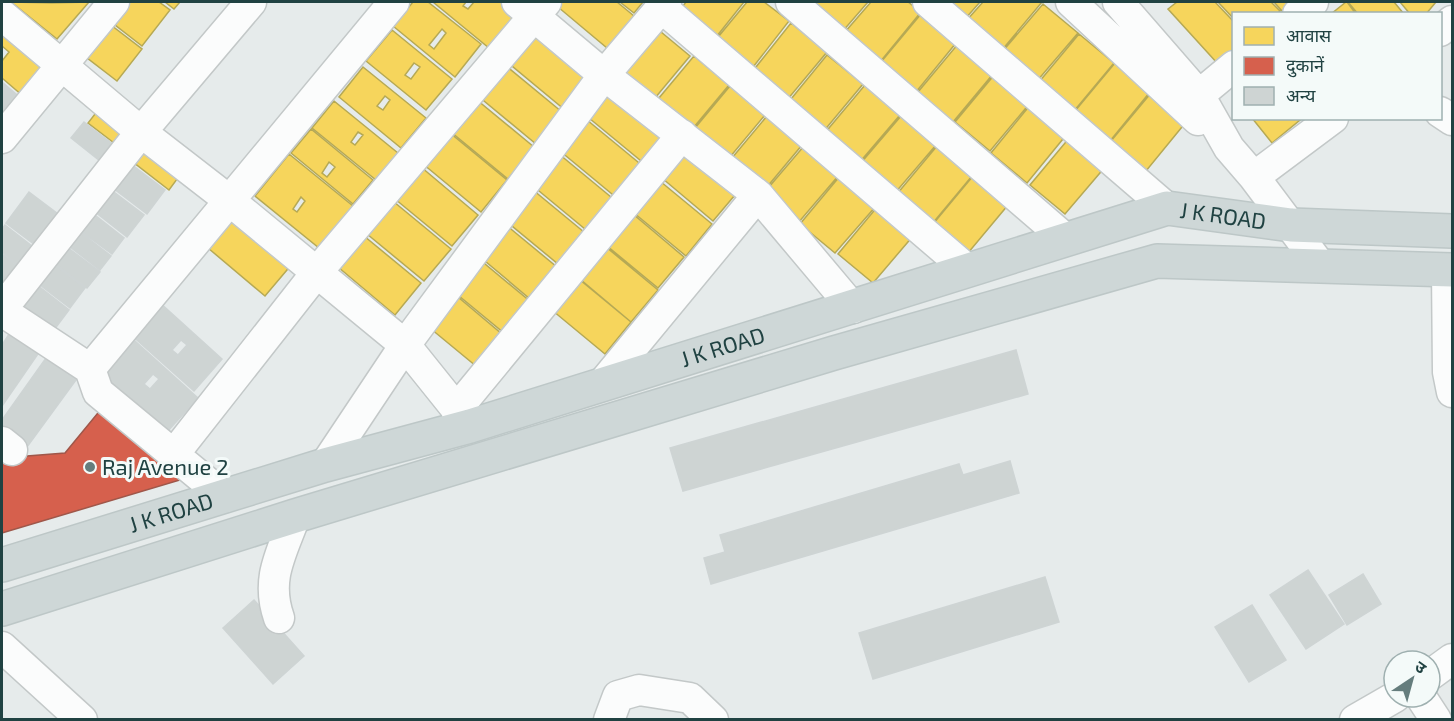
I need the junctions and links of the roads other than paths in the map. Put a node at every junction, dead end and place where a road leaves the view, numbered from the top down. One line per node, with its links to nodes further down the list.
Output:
1 (114, 2): 13 (street)
2 (251, 2): 18 (street)
3 (394, 2): 24 (street)
4 (791, 2): 29 (street)
5 (928, 2): 25 (street)
6 (1071, 2): 21 (street)
7 (1313, 2): 11 (street)
8 (664, 4): 15 (street); 32 (street)
9 (1126, 4): 16 (street)
10 (533, 6): 15 (street); 34 (street)
11 (1300, 12)
12 (2, 15): 13 (street)
13 (62, 64): 18 (street); 20 (street)
14 (1232, 67): 16 (street)
15 (604, 75): 19 (street); 37 (street)
16 (1199, 95): 21 (street)
17 (1330, 120): 22 (street)
18 (141, 132): 24 (street); 36 (street)
19 (682, 135): 23 (street); 41 (street)
20 (2, 138)
21 (1229, 148): 22 (street)
22 (1254, 177): 26 (street)
23 (758, 195): 35 (street); 39 (street)
24 (230, 201): 34 (street); 38 (street)
25 (1167, 208): 26 (main road, J K ROAD); 29 (main road, J K ROAD)
26 (1291, 225): 27 (main road, J K ROAD); 30 (street)
27 (1405, 229): 28 (main road, J K ROAD); 31 (main road)
28 (1452, 231)
29 (1067, 240): 32 (main road, J K ROAD)
30 (1320, 265): 31 (main road, J K ROAD); 44 (main road, J K ROAD)
31 (1406, 268): 33 (main road, J K ROAD)
32 (968, 270): 35 (main road, J K ROAD)
33 (1450, 270): 40 (street)
34 (316, 272): 37 (street); 42 (street)
35 (853, 308): 39 (main road, J K ROAD)
36 (2, 310): 38 (street)
37 (405, 345): 41 (street); 43 (street)
38 (90, 369): 42 (street)
39 (603, 383): 41 (main road, J K ROAD)
40 (1452, 392)
41 (456, 423): 43 (main road, J K ROAD); 44 (main road)
42 (174, 454): 45 (street)
43 (325, 465): 45 (main road, J K ROAD)
44 (449, 469): 46 (main road, J K ROAD)
45 (225, 497): 47 (main road, J K ROAD)
46 (295, 516): 48 (main road, J K ROAD); 49 (street)
47 (2, 565)
48 (2, 609)
49 (279, 618)
50 (2, 647): 52 (street)
51 (1382, 704): 55 (street)
52 (82, 720)
53 (609, 720): 54 (street)
54 (713, 720)
55 (1355, 720)

